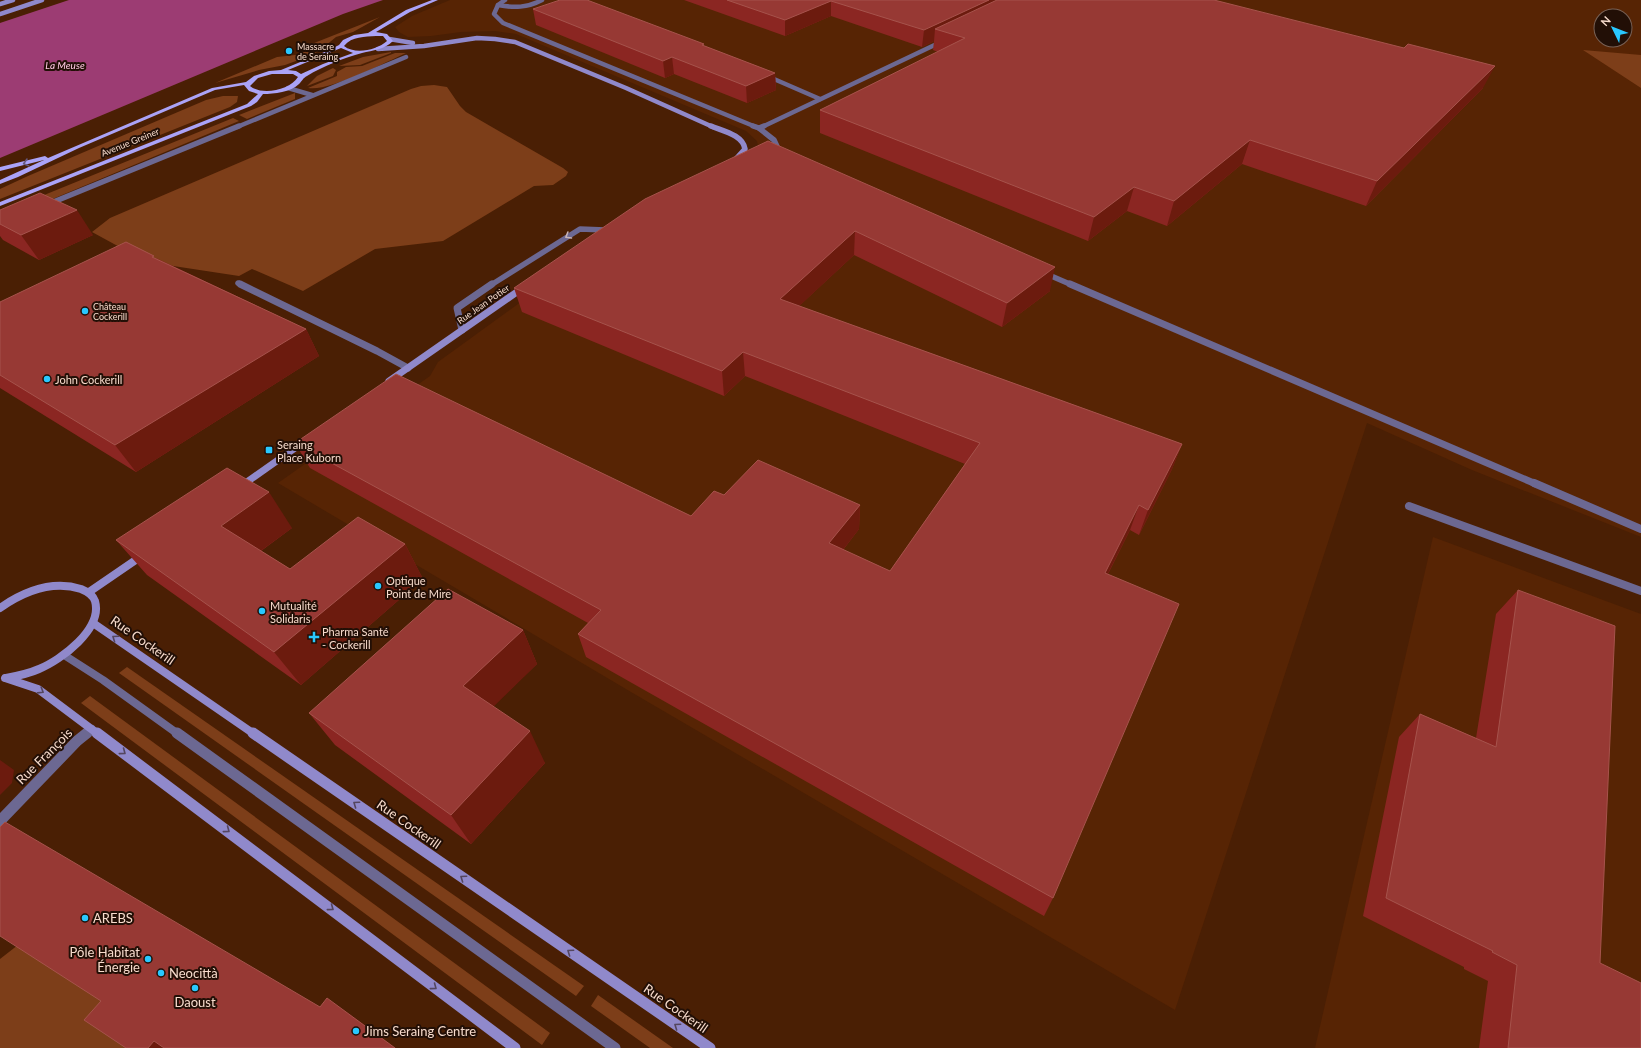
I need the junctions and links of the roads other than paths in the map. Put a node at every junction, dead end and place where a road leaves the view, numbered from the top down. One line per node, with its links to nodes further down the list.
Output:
1 (14, 0): 7 (main road)
2 (28, 0): 9 (main road)
3 (42, 0): 10 (main road)
4 (436, 0): 11 (main road)
5 (505, 0): 8 (street)
6 (542, 0): 8 (street)
7 (0, 4)
8 (498, 5): 29 (street)
9 (0, 9)
10 (0, 14)
11 (393, 20): 12 (main road); 13 (main road)
12 (370, 34): 13 (main road); 17 (main road)
13 (382, 35): 14 (main road)
14 (389, 38): 16 (main road); 18 (main road)
15 (948, 38): 28 (street)
16 (423, 45): 18 (main road); 32 (main road)
17 (341, 46): 19 (main road); 21 (main road)
18 (378, 49): 19 (main road)
19 (364, 52): 23 (main road)
20 (406, 57): 27 (street)
21 (279, 71): 23 (main road); 24 (main road)
22 (765, 75): 28 (street)
23 (301, 78): 25 (main road)
24 (248, 83): 26 (main road); 30 (main road)
25 (288, 88): 26 (main road); 27 (street)
26 (262, 92): 35 (main road, Avenue Greiner)
27 (312, 95): 36 (street)
28 (820, 99): 29 (street)
29 (759, 128): 31 (street)
30 (77, 147): 33 (main road, one-way to 33); 34 (main road)
31 (785, 159)
32 (731, 162)
33 (0, 169)
34 (0, 182)
35 (0, 204)
36 (42, 207)
37 (608, 229): 38 (main road); 42 (street, one-way to 42)
38 (593, 238)
39 (1035, 269): 48 (street)
40 (530, 282): 42 (main road, Rue Jean Potier)
41 (238, 283): 43 (street)
42 (462, 330): 43 (main road, Rue Jean Potier)
43 (408, 368): 44 (main road, Rue Jean Potier)
44 (382, 387)
45 (311, 437): 46 (main road)
46 (233, 491)
47 (1409, 506): 50 (street)
48 (1641, 529)
49 (146, 552): 51 (main road)
50 (1641, 591)
51 (89, 592): 52 (main road); 53 (main road)
52 (0, 608)
53 (94, 623): 54 (main road); 60 (main road, Rue Cockerill, one-way to 53)
54 (64, 655): 55 (main road); 59 (street)
55 (2, 678): 56 (main road, one-way to 56)
56 (92, 729): 57 (street, Rue François); 58 (main road, one-way to 58)
57 (0, 821)
58 (515, 1048)
59 (615, 1048)
60 (710, 1048)

